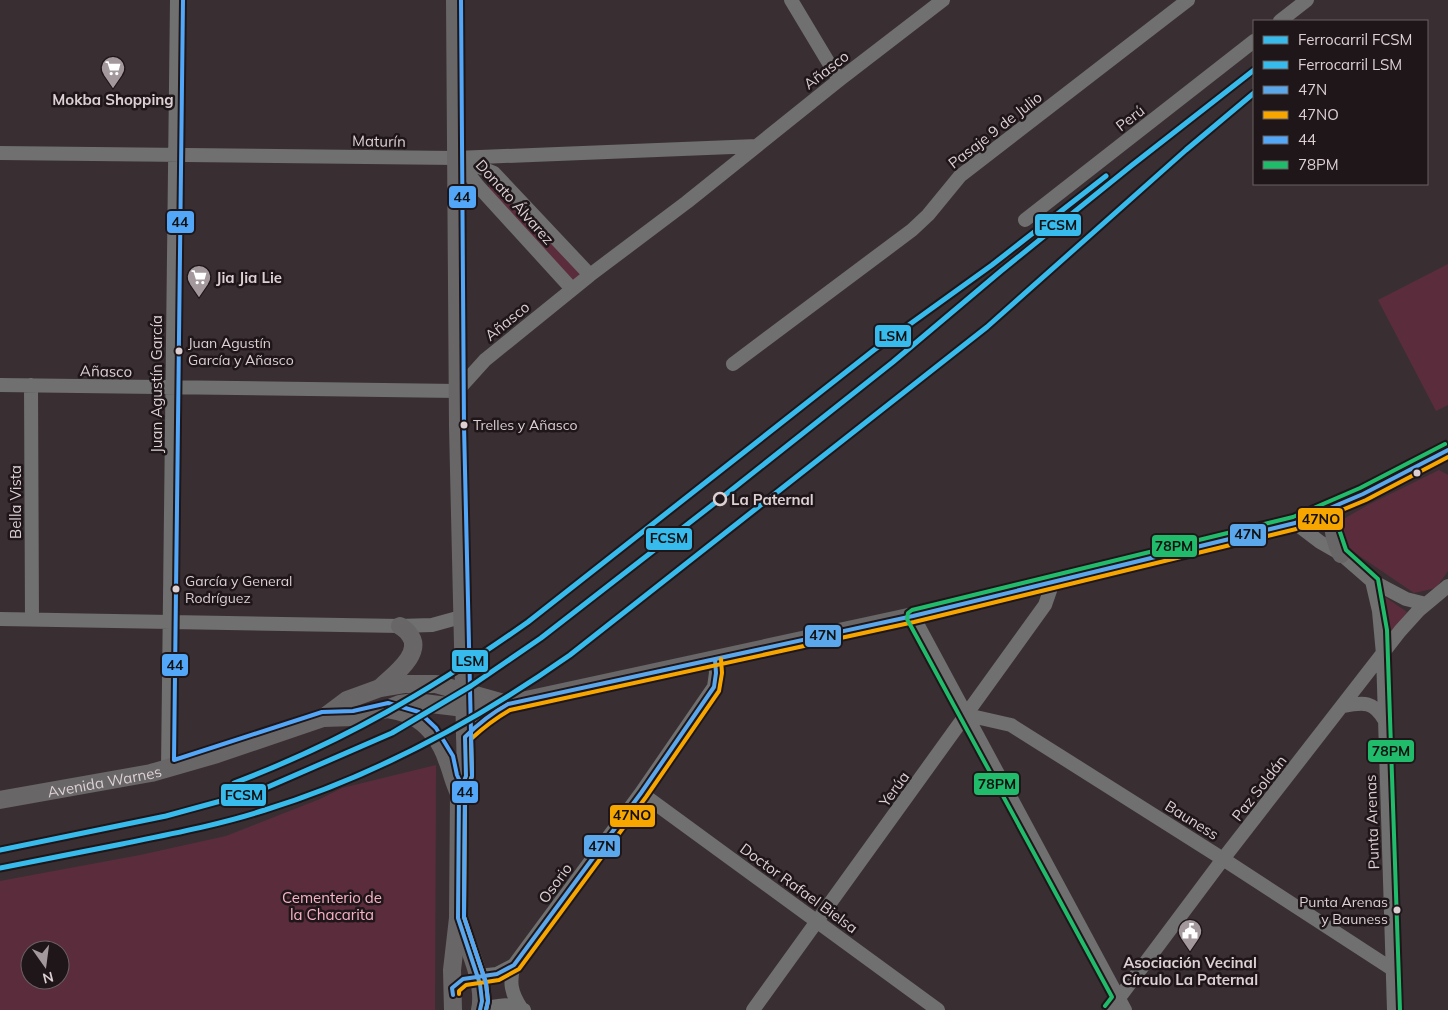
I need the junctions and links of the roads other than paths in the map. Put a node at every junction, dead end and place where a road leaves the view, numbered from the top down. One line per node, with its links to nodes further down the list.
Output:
1 (176, 0): 12 (street, Juan Agustín García)
2 (455, 0): 13 (main road)
3 (790, 0): 9 (street)
4 (942, 0): 9 (street, Añasco)
5 (1188, 0): 17 (street, Pasaje 9 de Julio)
6 (1307, 0): 7 (street)
7 (1281, 20)
8 (1253, 42): 14 (street, Perú)
9 (839, 80): 10 (street, Añasco)
10 (757, 146): 13 (street, Maturín); 15 (street, Añasco)
11 (0, 153): 12 (street, Maturín)
12 (175, 154): 13 (street, Maturín); 20 (street, Juan Agustín García)
13 (456, 158): 15 (street, Donato Álvarez); 16 (street, Donato Álvarez); 21 (main road)
14 (1025, 220)
15 (590, 275): 16 (street, Añasco)
16 (572, 289): 21 (street, Añasco)
17 (734, 364)
18 (0, 385): 19 (street, Añasco)
19 (31, 385): 20 (street, Añasco); 33 (street, Bella Vista)
20 (173, 388): 21 (street, Añasco); 34 (street, Juan Agustín García)
21 (457, 391): 30 (main road)
22 (1448, 450): 23 (main road, Avenida Warnes)
23 (1333, 508): 24 (main road, Avenida Warnes); 25 (main road)
24 (1295, 523): 25 (street); 27 (main road, Avenida Warnes)
25 (1341, 554): 26 (street)
26 (1372, 581): 29 (street); 36 (street, Punta Arenas)
27 (1053, 582): 31 (main road, Avenida Warnes); 43 (street, Yerúa)
28 (1446, 590): 29 (street, Paz Soldán)
29 (1426, 604): 36 (street, Paz Soldán)
30 (461, 616): 35 (street); 39 (main road)
31 (913, 616): 37 (main road, Avenida Warnes); 43 (street)
32 (0, 619): 33 (street)
33 (32, 619): 34 (street)
34 (169, 622): 35 (street); 47 (street, Juan Agustín García)
35 (400, 626): 38 (main road)
36 (1383, 654): 41 (street, Paz Soldán); 45 (street, Punta Arenas)
37 (714, 659): 40 (main road, Avenida Warnes); 49 (street, Osorio)
38 (380, 688): 39 (main road, Avenida Warnes); 44 (main road, Avenida Warnes)
39 (464, 700): 40 (main road, Avenida Warnes); 42 (main road, Avenida Warnes); 46 (main road)
40 (508, 704): 46 (main road)
41 (1343, 706): 45 (street); 51 (street, Paz Soldán)
42 (386, 709): 44 (main road, Avenida Warnes); 48 (main road)
43 (967, 715): 51 (street, Bauness); 53 (street, Yerúa); 58 (street)
44 (323, 718): 47 (main road, Avenida Warnes)
45 (1385, 721): 55 (street, Punta Arenas)
46 (465, 737): 48 (main road)
47 (168, 769): 50 (main road, Avenida Warnes)
48 (460, 793): 52 (main road)
49 (642, 793): 53 (street, Doctor Rafael Bielsa); 54 (street, Osorio)
50 (0, 800)
51 (1223, 859): 55 (street, Bauness); 58 (street, Paz Soldán)
52 (458, 918): 56 (main road); 57 (main road)
53 (818, 922): 62 (street, Yerúa); 63 (street, Doctor Rafael Bielsa)
54 (514, 965): 56 (street); 60 (street)
55 (1392, 969): 65 (street, Punta Arenas)
56 (478, 976): 57 (main road); 61 (main road)
57 (452, 988): 59 (main road)
58 (1122, 1004): 64 (street, Paz Soldán)
59 (455, 1009)
60 (522, 1009): 61 (street)
61 (480, 1010)
62 (753, 1010)
63 (938, 1010)
64 (1110, 1010)
65 (1394, 1010)

